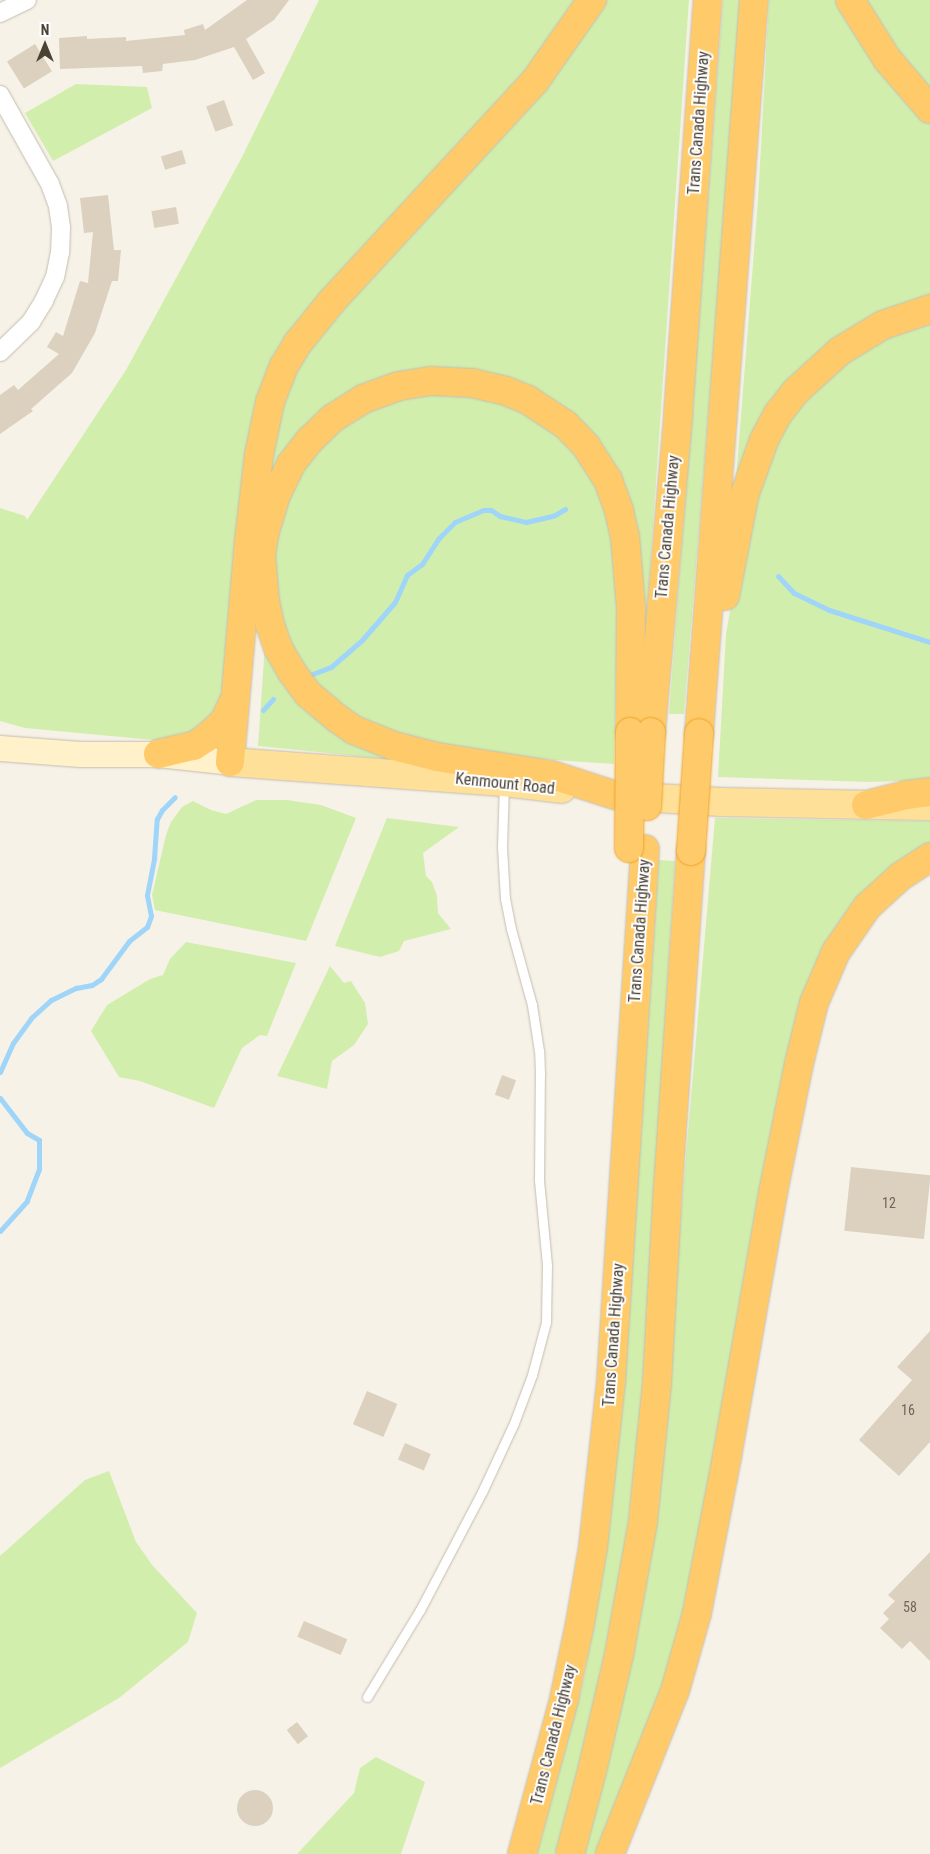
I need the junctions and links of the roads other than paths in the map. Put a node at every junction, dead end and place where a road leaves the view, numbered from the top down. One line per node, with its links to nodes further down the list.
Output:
1 (27, 0): 6 (street)
2 (592, 0): 12 (highway)
3 (708, 0): 13 (highway, Trans Canada Highway)
4 (754, 0): 14 (highway)
5 (850, 0): 8 (highway)
6 (0, 13)
7 (0, 95): 10 (street)
8 (930, 109)
9 (930, 310): 14 (highway)
10 (0, 352)
11 (261, 555): 13 (highway); 19 (highway); 22 (highway)
12 (236, 694): 17 (highway); 19 (highway)
13 (640, 732): 27 (highway, Trans Canada Highway, bridge)
14 (698, 733): 28 (highway, bridge)
15 (0, 748): 16 (main road, Kenmount Road)
16 (80, 754): 17 (main road, Kenmount Road); 18 (main road, Kenmount Road)
17 (158, 754): 19 (main road, Kenmount Road)
18 (0, 761)
19 (236, 762): 20 (main road, Kenmount Road)
20 (504, 782): 22 (main road, Kenmount Road); 26 (lane)
21 (930, 792): 23 (highway)
22 (614, 795): 23 (main road, Kenmount Road)
23 (866, 805): 24 (main road, Kenmount Road)
24 (930, 806)
25 (930, 857): 29 (highway)
26 (367, 1697)
27 (522, 1854)
28 (570, 1854)
29 (610, 1854)

